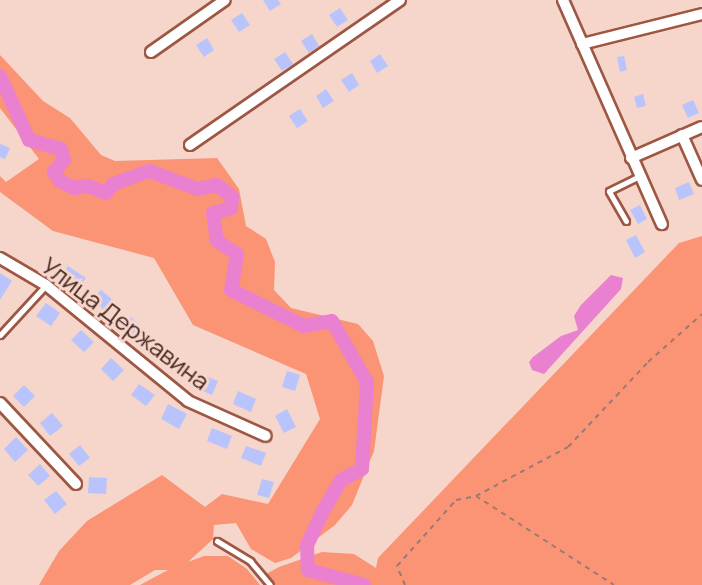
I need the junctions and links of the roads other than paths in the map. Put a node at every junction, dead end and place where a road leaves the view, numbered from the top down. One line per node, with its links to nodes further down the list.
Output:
1 (225, 0): 6 (street)
2 (400, 0): 9 (street)
3 (564, 0): 5 (street)
4 (702, 14): 5 (street)
5 (582, 44): 10 (street)
6 (151, 52)
7 (702, 127): 8 (street)
8 (682, 135): 10 (street); 12 (street)
9 (190, 145)
10 (631, 158): 11 (street)
11 (640, 176): 13 (lane); 14 (street)
12 (702, 180)
13 (626, 220)
14 (662, 224)
15 (0, 258): 16 (street, Улица Державина)
16 (46, 285): 17 (lane); 19 (street, Улица Державина)
17 (0, 335)
18 (0, 402): 20 (street)
19 (266, 436)
20 (76, 484)
21 (217, 541): 22 (lane)
22 (270, 585)

